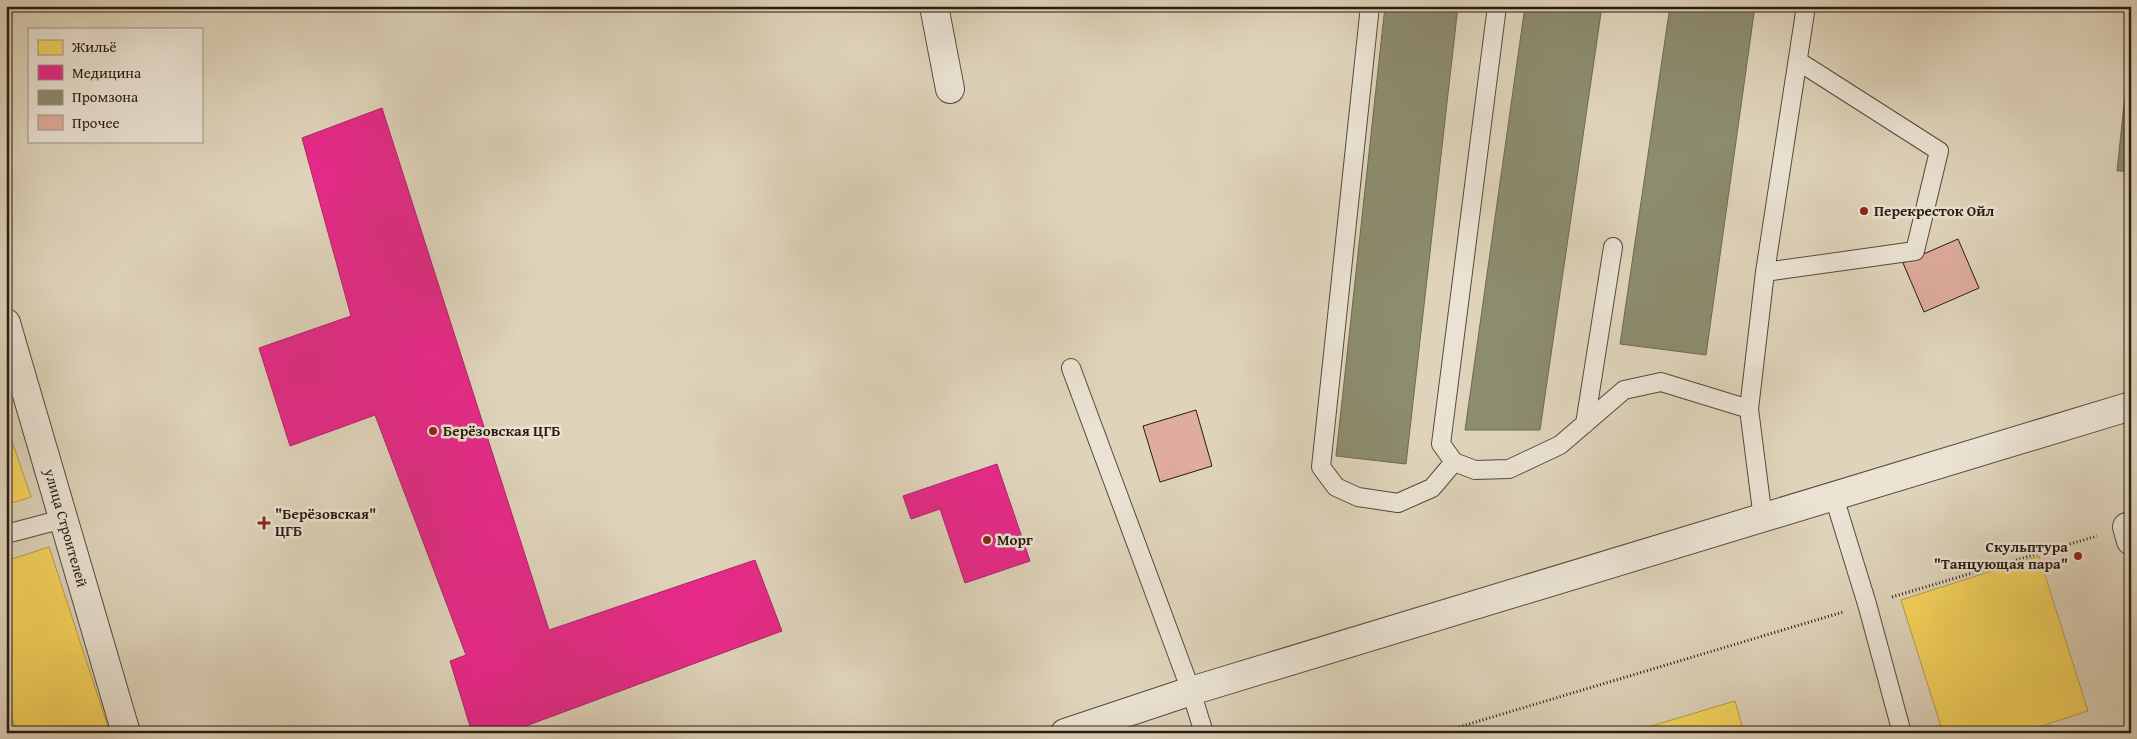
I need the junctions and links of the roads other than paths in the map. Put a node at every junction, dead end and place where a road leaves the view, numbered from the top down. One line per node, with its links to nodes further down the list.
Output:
1 (934, 6): 6 (street)
2 (1370, 6): 14 (lane)
3 (1497, 6): 14 (lane)
4 (1806, 6): 5 (lane)
5 (1798, 62): 8 (lane); 8 (lane)
6 (950, 89)
7 (1613, 247): 13 (lane)
8 (1765, 272): 12 (lane)
9 (6, 323): 17 (street, улица Строителей)
10 (1071, 368): 19 (lane)
11 (2131, 406): 15 (street)
12 (1749, 408): 13 (lane); 16 (lane)
13 (1585, 424): 14 (lane)
14 (1454, 462)
15 (1834, 498): 16 (street); 23 (lane)
16 (1763, 518): 19 (street)
17 (63, 519): 18 (lane); 20 (street, улица Строителей)
18 (6, 534)
19 (1191, 691): 21 (street); 22 (lane)
20 (126, 733)
21 (1065, 733)
22 (1204, 733)
23 (1902, 733)

